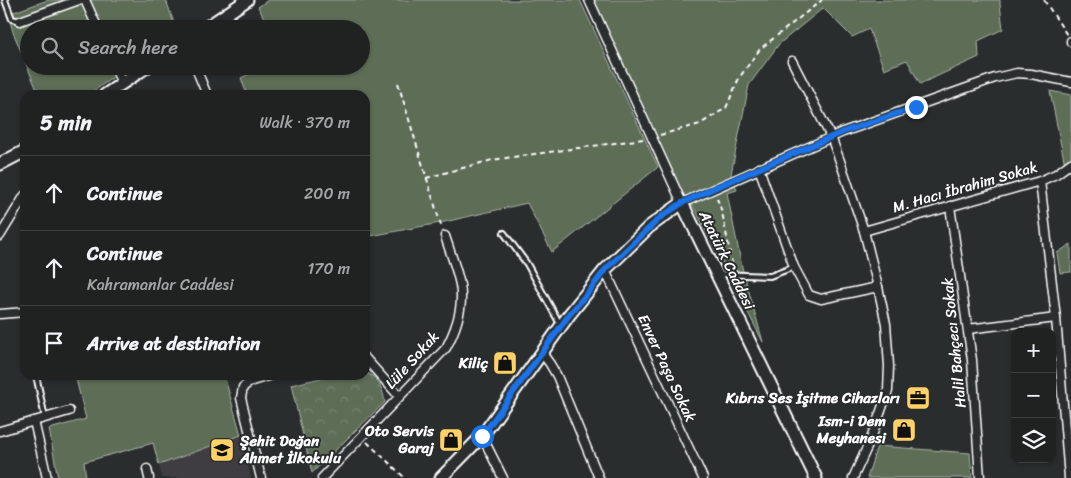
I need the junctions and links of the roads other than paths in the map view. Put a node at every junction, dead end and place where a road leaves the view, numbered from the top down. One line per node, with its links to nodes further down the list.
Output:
1 (6, 0): 10 (lane)
2 (79, 0): 7 (street)
3 (85, 0): 8 (street)
4 (248, 0): 6 (street)
5 (588, 0): 26 (street, Atatürk Caddesi)
6 (232, 4): 9 (street)
7 (23, 20)
8 (94, 20)
9 (214, 20)
10 (20, 21)
11 (792, 61): 19 (street)
12 (118, 75): 16 (street)
13 (134, 75): 16 (street)
14 (199, 75): 18 (street)
15 (1071, 82): 19 (street)
16 (122, 83): 17 (street)
17 (112, 90)
18 (205, 90)
19 (831, 137): 23 (street); 28 (street)
20 (20, 154): 22 (street)
21 (1071, 163): 24 (street, M. Hacı İbrahim Sokak)
22 (0, 164)
23 (759, 168): 26 (street); 32 (street)
24 (1040, 181): 27 (street, M. Hacı İbrahim Sokak); 38 (street)
25 (20, 203): 30 (street)
26 (682, 203): 33 (street); 34 (street, Atatürk Caddesi)
27 (950, 206): 28 (street, M. Hacı İbrahim Sokak); 40 (street, Halil Bahçecı Sokak)
28 (864, 231): 35 (street)
29 (504, 233): 39 (lane)
30 (0, 236)
31 (445, 236): 46 (street, Lüle Sokak)
32 (794, 268): 34 (lane); 35 (street)
33 (605, 270): 39 (street); 60 (street, Enver Paşa Sokak)
34 (717, 274): 61 (street, Atatürk Caddesi)
35 (878, 287): 62 (street)
36 (20, 312): 37 (street)
37 (0, 314)
38 (1056, 318): 40 (street); 45 (street)
39 (561, 326): 41 (street)
40 (968, 329): 63 (street, Halil Bahçecı Sokak)
41 (542, 353): 51 (street); 59 (street)
42 (370, 364): 46 (street)
43 (37, 380): 48 (lane)
44 (255, 380): 55 (street)
45 (1067, 387): 64 (street)
46 (399, 396): 56 (street, Lüle Sokak)
47 (69, 411): 48 (street)
48 (45, 418): 49 (street)
49 (34, 421): 50 (street); 53 (street)
50 (0, 430)
51 (482, 436): 57 (street); 58 (street)
52 (147, 469): 54 (street)
53 (47, 478)
54 (149, 478)
55 (261, 478)
56 (322, 478)
57 (441, 478)
58 (503, 478)
59 (599, 478)
60 (703, 478)
61 (816, 478)
62 (853, 478)
63 (980, 478)
64 (1069, 478)

